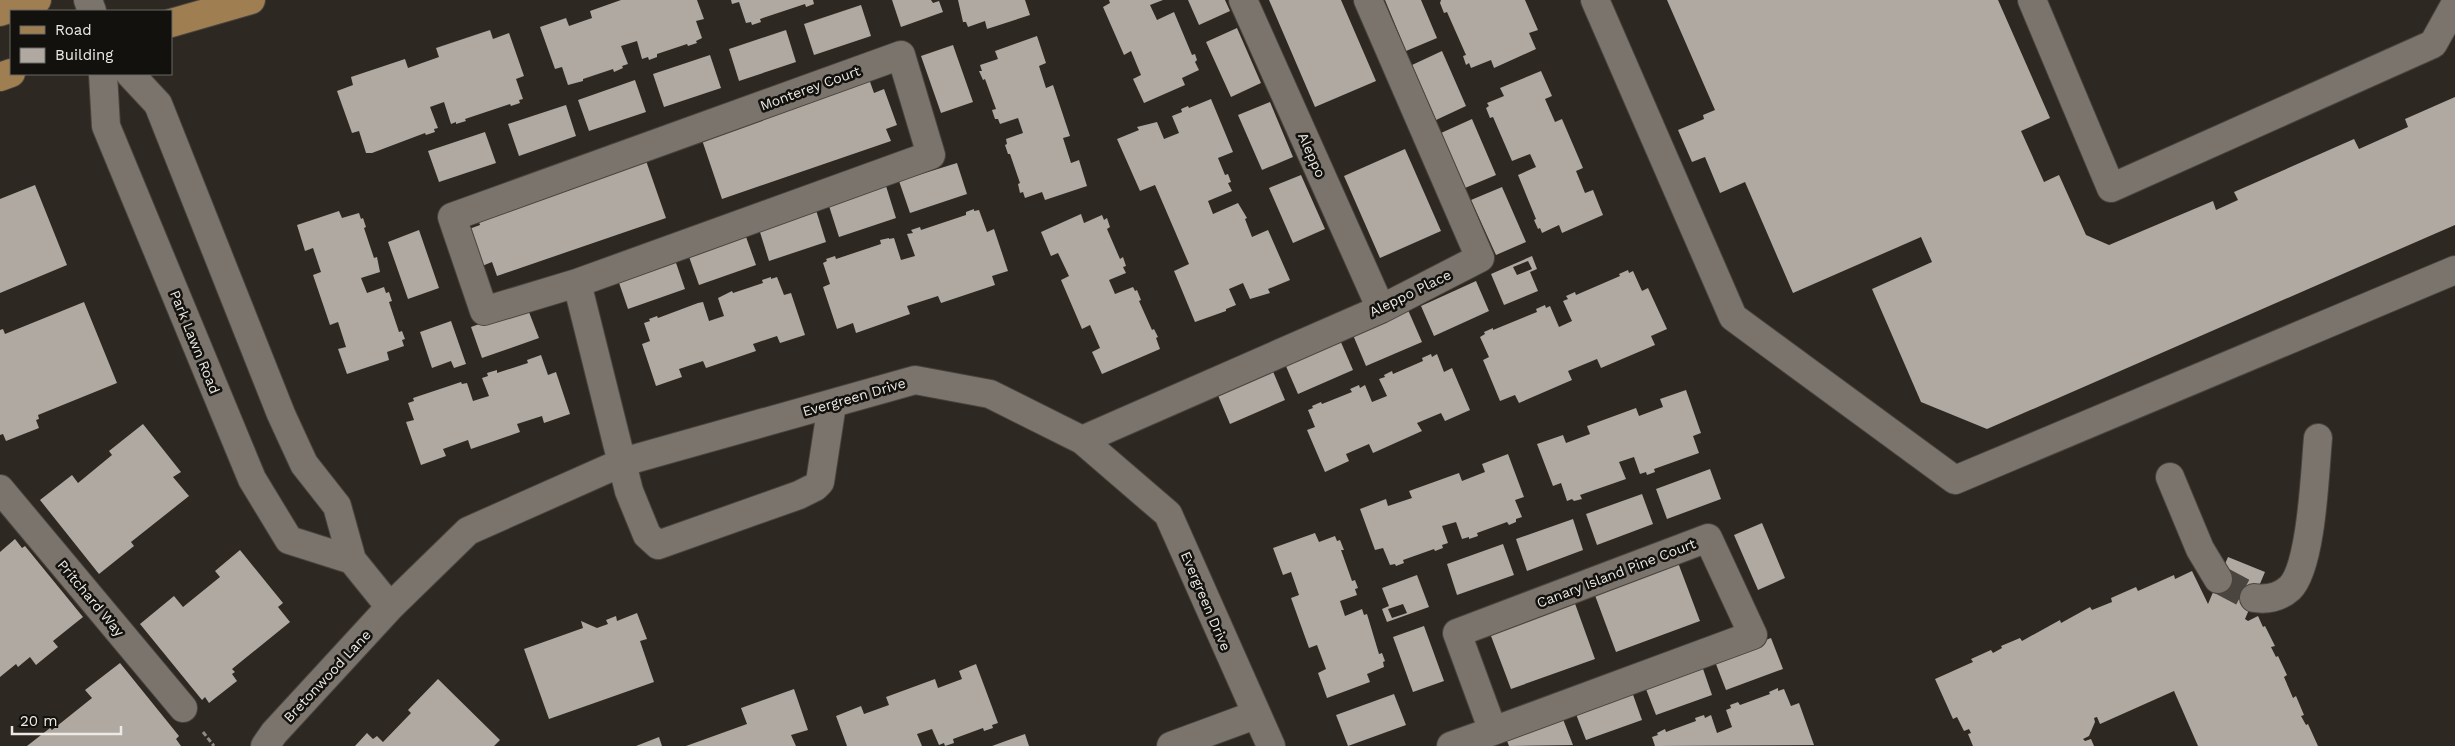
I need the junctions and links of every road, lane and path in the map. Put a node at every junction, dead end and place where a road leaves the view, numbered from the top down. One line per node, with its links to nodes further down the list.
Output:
1 (37, 0): 8 (main road)
2 (251, 0): 9 (main road)
3 (1243, 0): 14 (street, Aleppo)
4 (1368, 0): 14 (street, Aleppo Place)
5 (1595, 0): 12 (street)
6 (2032, 0): 7 (street)
7 (2452, 5)
8 (0, 12)
9 (172, 23)
10 (103, 75): 21 (street, Park Lawn Road)
11 (131, 75): 21 (street)
12 (2455, 270)
13 (577, 283): 13 (street, Monterey Court); 18 (street)
14 (1381, 309): 17 (street, Aleppo Place)
15 (832, 404): 17 (street, Evergreen Drive); 18 (street, Evergreen Drive); 18 (street)
16 (2318, 438): 23 (street)
17 (1082, 440): 26 (street, Evergreen Drive)
18 (623, 462): 24 (street, Evergreen Drive)
19 (2170, 477): 22 (street)
20 (0, 488): 25 (street, Pritchard Way)
21 (352, 560): 24 (street)
22 (2218, 579)
23 (2254, 598)
24 (390, 607): 28 (street, Bretonwood Lane)
25 (183, 708)
26 (1255, 715): 29 (street); 30 (street, Evergreen Drive)
27 (1493, 731): 27 (street, Canary Island Pine Court); 31 (street, Canary Island Pine Court)
28 (276, 742)
29 (1171, 746)
30 (1271, 746)
31 (1451, 746)

